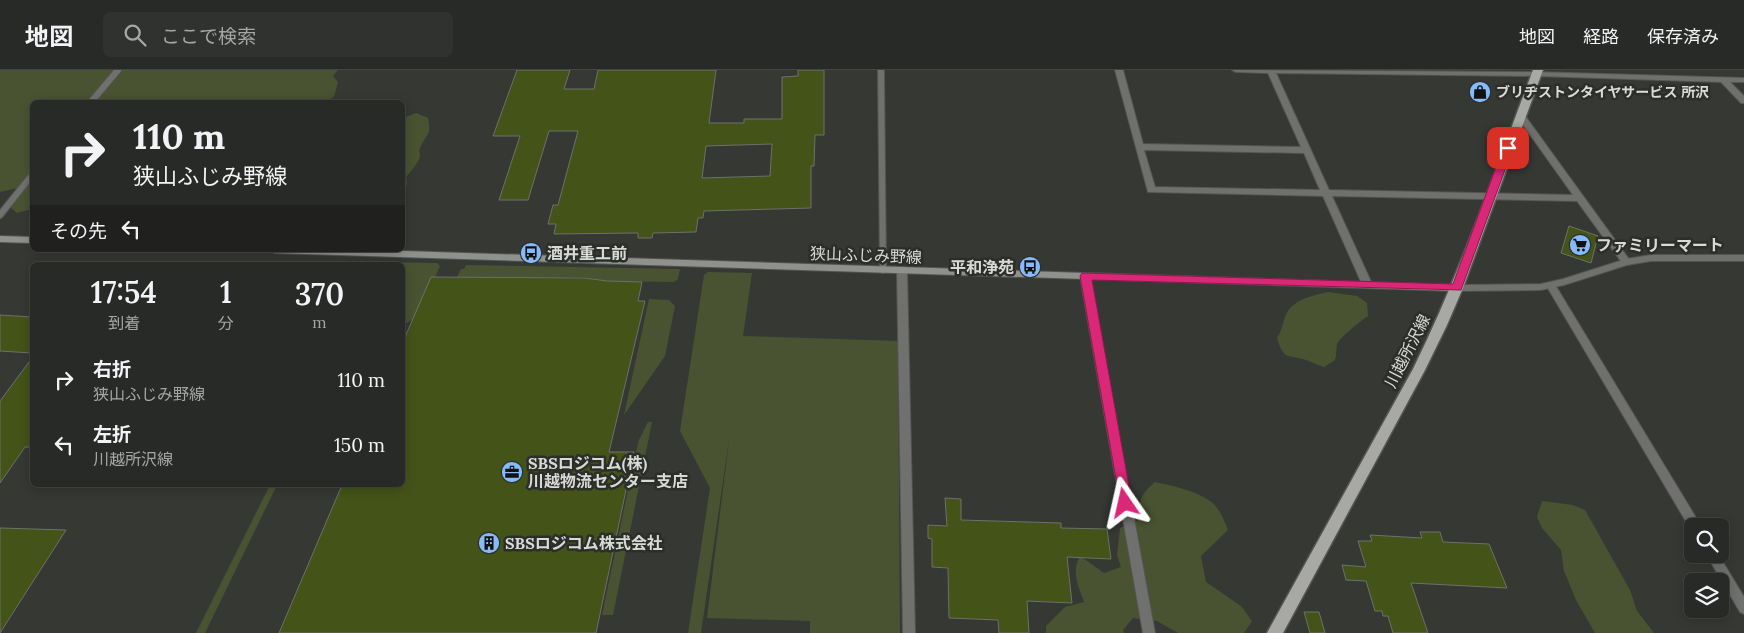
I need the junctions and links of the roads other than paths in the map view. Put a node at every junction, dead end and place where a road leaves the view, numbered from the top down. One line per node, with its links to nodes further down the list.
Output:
1 (118, 70): 9 (lane)
2 (881, 70): 24 (lane)
3 (1119, 70): 12 (street)
4 (1236, 70): 5 (street)
5 (1271, 71): 6 (street); 13 (street)
6 (1537, 72): 7 (street); 11 (main road, 川越所沢線)
7 (1724, 79): 8 (street); 10 (street)
8 (1744, 80)
9 (94, 100)
10 (1744, 101)
11 (1520, 115): 16 (main road, 川越所沢線); 17 (street)
12 (1140, 147): 13 (street); 15 (street)
13 (1305, 150): 15 (street)
14 (30, 178): 18 (lane)
15 (1326, 194): 16 (street); 27 (street)
16 (1490, 196): 17 (street); 29 (main road, 川越所沢線)
17 (1580, 198): 23 (street)
18 (0, 216)
19 (0, 239): 20 (main road)
20 (30, 240)
21 (335, 252): 24 (main road, 狭山ふじみ野線)
22 (1744, 258): 23 (street)
23 (1626, 262): 28 (street)
24 (882, 270): 25 (main road, 狭山ふじみ野線)
25 (902, 271): 26 (main road, 狭山ふじみ野線); 33 (street)
26 (1086, 276): 27 (main road, 狭山ふじみ野線); 34 (street)
27 (1366, 284): 29 (main road, 狭山ふじみ野線)
28 (1551, 286): 29 (street); 30 (street)
29 (1457, 288): 35 (main road, 川越所沢線)
30 (1690, 518)
31 (1717, 563): 32 (street)
32 (1744, 608)
33 (909, 633)
34 (1150, 633)
35 (1275, 633)

